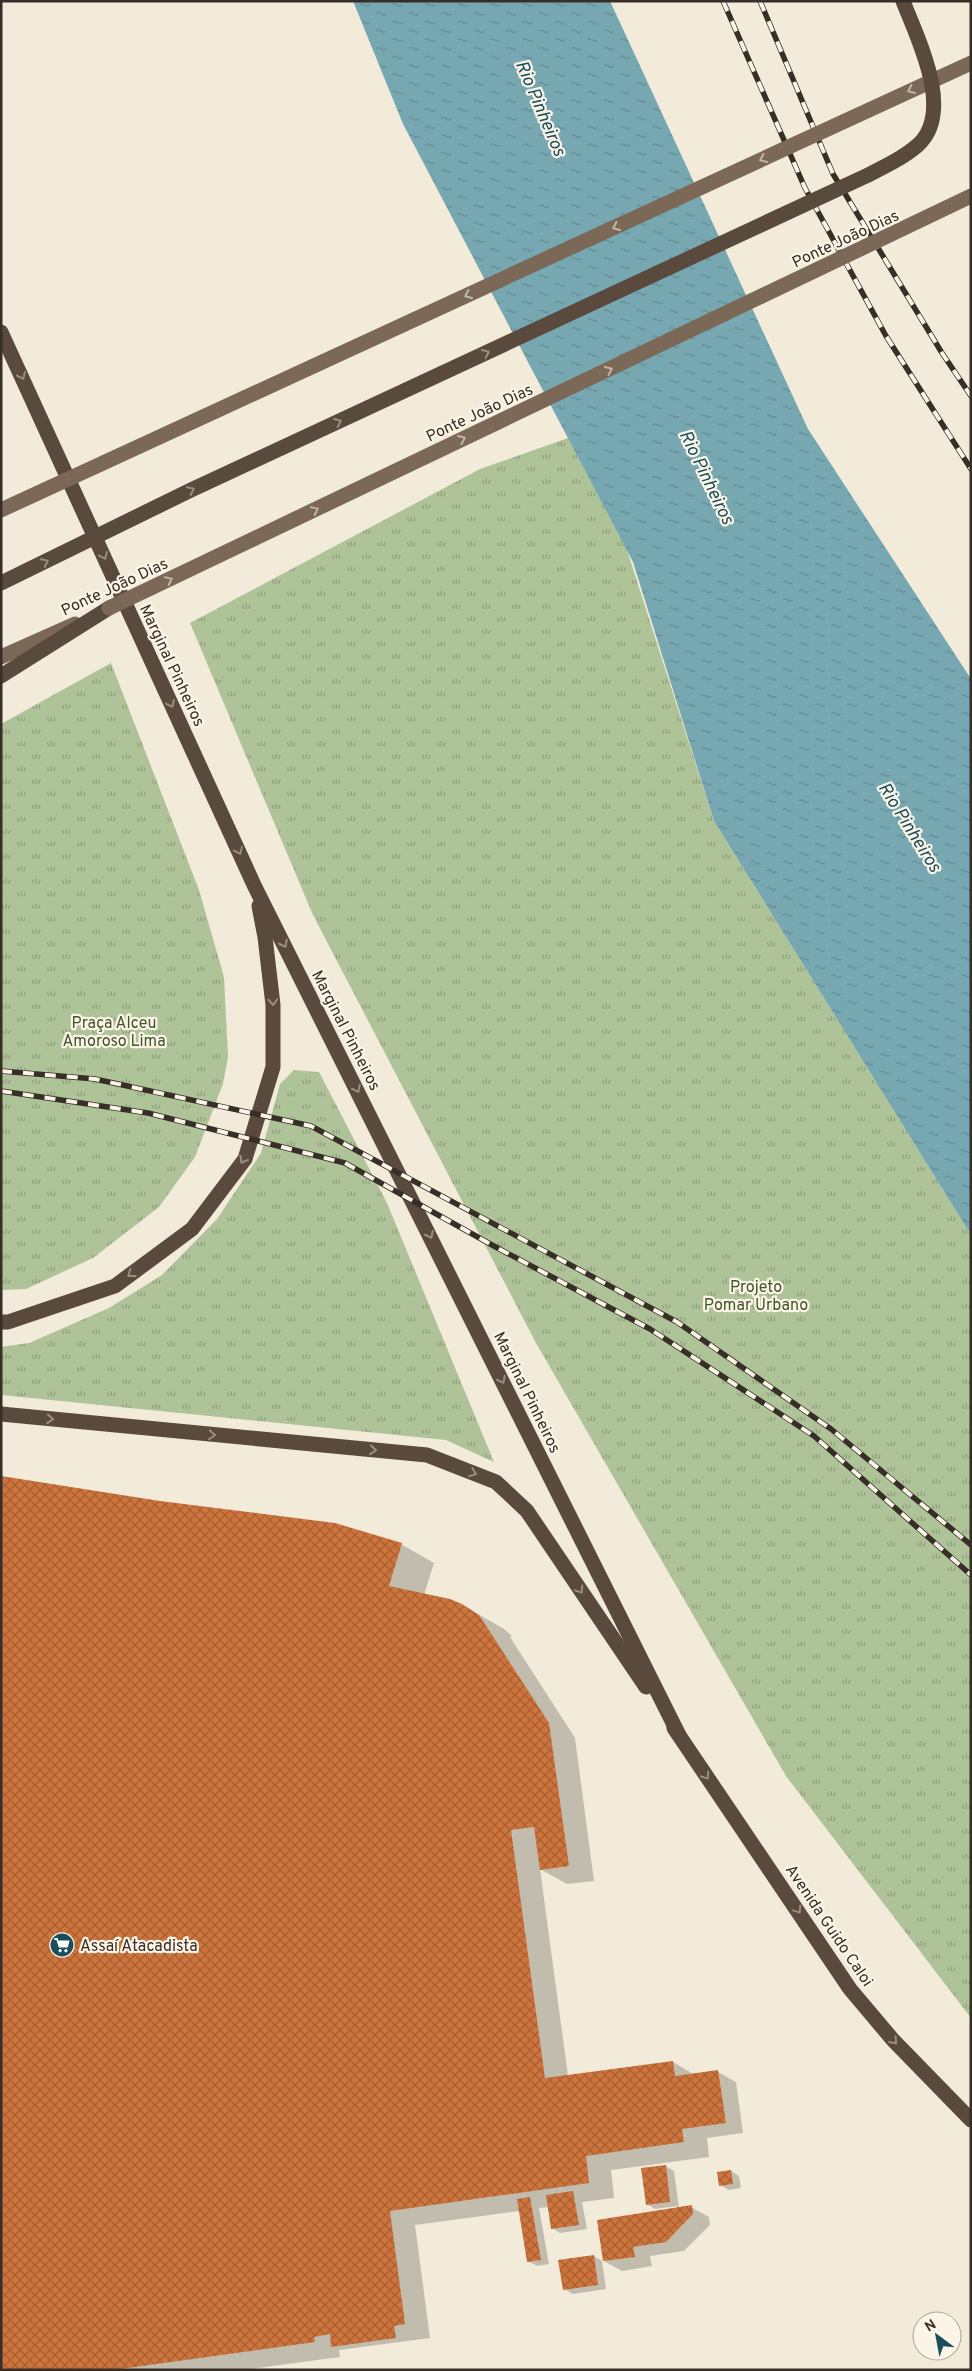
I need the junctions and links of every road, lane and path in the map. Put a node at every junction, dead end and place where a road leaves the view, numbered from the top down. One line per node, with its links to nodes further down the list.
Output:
1 (903, 1): 6 (highway, one-way to 1, bridge)
2 (971, 63): 5 (main road, one-way to 5, bridge)
3 (971, 196): 7 (main road, Ponte João Dias, one-way to 3, bridge)
4 (1, 332): 10 (highway, Marginal Pinheiros, one-way to 10)
5 (1, 510)
6 (1, 583)
7 (109, 608): 8 (main road, Ponte João Dias); 9 (highway)
8 (1, 657)
9 (1, 676)
10 (254, 885): 11 (highway, one-way to 11); 13 (highway, Marginal Pinheiros, one-way to 13)
11 (1, 1322)
12 (1, 1414): 13 (highway, one-way to 13)
13 (679, 1735): 14 (highway, Avenida Guido Caloi, one-way to 14)
14 (971, 2120)

